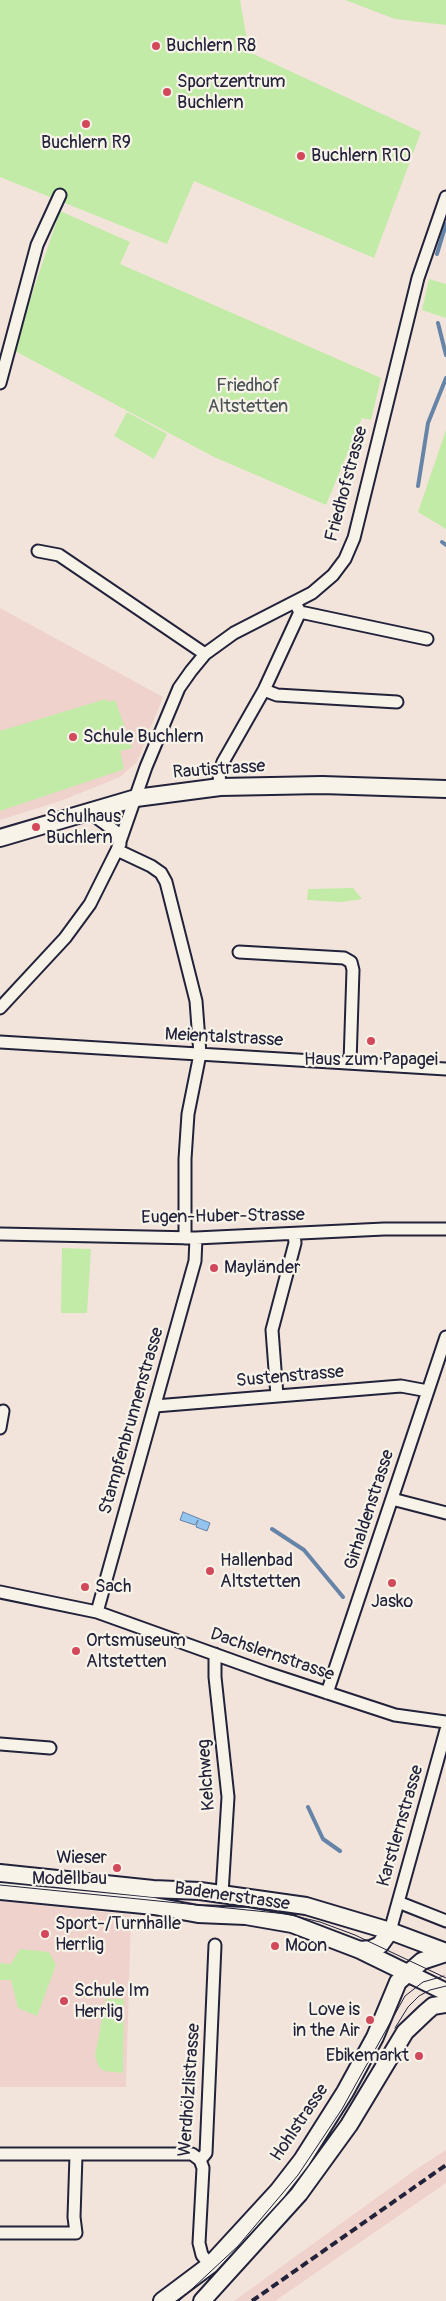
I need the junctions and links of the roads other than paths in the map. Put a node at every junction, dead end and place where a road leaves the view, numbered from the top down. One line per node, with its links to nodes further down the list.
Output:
1 (60, 195): 3 (street)
2 (446, 197): 5 (street, Friedhofstrasse)
3 (0, 383)
4 (38, 551): 7 (street)
5 (297, 607): 6 (street); 7 (street, Friedhofstrasse); 8 (street)
6 (427, 639)
7 (205, 654): 12 (street, Friedhofstrasse)
8 (264, 690): 9 (street); 10 (street)
9 (397, 702)
10 (220, 787): 11 (street, Rautistrasse); 12 (street, Rautistrasse)
11 (446, 789)
12 (136, 798): 13 (street, Rautistrasse); 15 (street, Friedhofstrasse)
13 (89, 812): 14 (street, Rautistrasse); 15 (street)
14 (0, 838)
15 (118, 847): 17 (street, Friedhofstrasse); 19 (street, Stampfenbrunnenstrasse)
16 (239, 952): 20 (street)
17 (0, 1008)
18 (0, 1042): 19 (street, Meientalstrasse)
19 (200, 1054): 20 (street, Meientalstrasse); 25 (street, Stampfenbrunnenstrasse)
20 (350, 1064): 21 (street, Meientalstrasse)
21 (446, 1068)
22 (446, 1229): 24 (street, Eugen-Huber-Strasse)
23 (0, 1234): 25 (street, Eugen-Huber-Strasse)
24 (294, 1234): 25 (street, Eugen-Huber-Strasse); 28 (street)
25 (191, 1238): 29 (street, Stampfenbrunnenstrasse)
26 (445, 1344): 27 (street, Girhaldenstrasse)
27 (428, 1391): 28 (street, Sustenstrasse); 32 (street, Girhaldenstrasse)
28 (277, 1396): 29 (street, Sustenstrasse)
29 (155, 1406): 35 (street, Stampfenbrunnenstrasse)
30 (3, 1411): 31 (street)
31 (0, 1428)
32 (392, 1499): 33 (street); 37 (street, Girhaldenstrasse)
33 (446, 1513)
34 (0, 1592): 35 (street, Dachslernstrasse)
35 (97, 1612): 36 (street, Dachslernstrasse)
36 (215, 1654): 37 (street, Dachslernstrasse); 44 (street, Kelchweg)
37 (327, 1693): 38 (street, Dachslernstrasse)
38 (446, 1722)
39 (446, 1730): 45 (street, Karstlernstrasse)
40 (0, 1744): 41 (street)
41 (50, 1748)
42 (0, 1873): 44 (street, Badenerstrasse)
43 (0, 1891): 49 (street, Badenerstrasse)
44 (222, 1894): 47 (street, Badenerstrasse)
45 (398, 1902): 46 (street); 47 (street, Karstlernstrasse)
46 (446, 1921)
47 (390, 1931): 49 (street); 50 (street, Badenerstrasse)
48 (215, 1944): 55 (street, Werdhölzlistrasse)
49 (360, 1950): 51 (street, Badenerstrasse)
50 (446, 1953): 51 (street, Hohlstrasse)
51 (406, 1973): 52 (street, Badenerstrasse); 57 (street, Hohlstrasse)
52 (443, 1995): 59 (street)
53 (0, 2154): 54 (street)
54 (76, 2155): 55 (street); 56 (street)
55 (200, 2160): 57 (street, Werdhölzlistrasse)
56 (0, 2233)
57 (210, 2265): 58 (street, Hohlstrasse)
58 (162, 2301)
59 (202, 2301)

